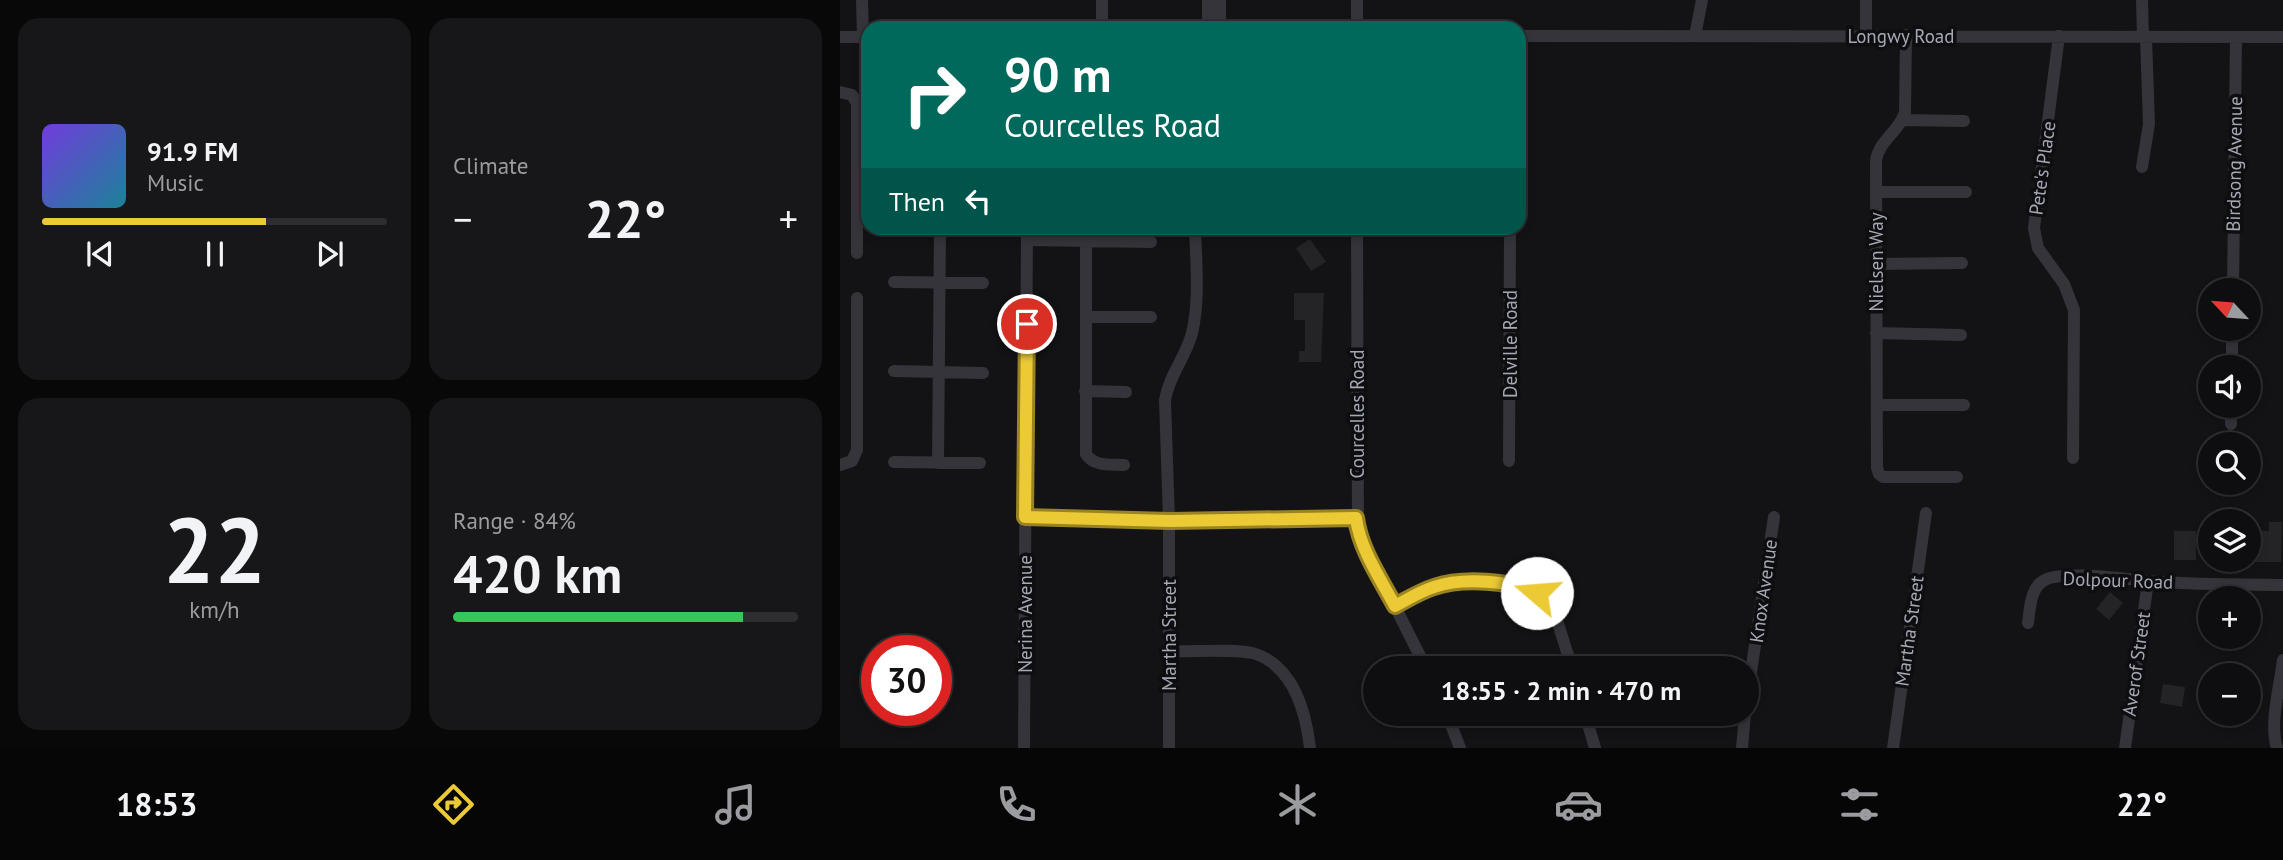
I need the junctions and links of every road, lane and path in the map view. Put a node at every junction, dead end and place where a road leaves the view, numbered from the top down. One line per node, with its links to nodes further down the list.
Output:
1 (862, 0): 9 (street)
2 (1102, 0): 10 (street)
3 (1208, 0): 11 (street)
4 (1220, 0): 12 (street)
5 (1357, 0): 13 (street)
6 (1702, 0): 16 (street)
7 (1866, 0): 17 (street)
8 (2142, 0): 21 (street)
9 (864, 21)
10 (1102, 21)
11 (1208, 21)
12 (1220, 21)
13 (1357, 21)
14 (1906, 35): 17 (street, Longwy Road); 18 (street, Longwy Road); 25 (street)
15 (1526, 36): 16 (street, Longwy Road)
16 (1695, 36): 17 (street, Longwy Road)
17 (1866, 36)
18 (2059, 36): 21 (street, Longwy Road); 60 (street, Pete's Place)
19 (840, 37): 20 (street)
20 (861, 37)
21 (2144, 37): 22 (street, Longwy Road); 27 (street)
22 (2236, 37): 23 (street, Longwy Road); 42 (street, Birdsong Avenue)
23 (2283, 37)
24 (840, 92): 39 (street)
25 (1903, 120): 26 (street); 28 (street, Nielsen Way)
26 (1964, 121)
27 (2142, 167)
28 (1876, 192): 29 (street); 41 (street, Nielsen Way)
29 (1965, 192)
30 (940, 235): 44 (street)
31 (1027, 235): 69 (street, Nerina Avenue)
32 (1034, 235): 37 (street)
33 (1086, 235): 37 (street)
34 (1195, 235): 72 (street, Martha Street)
35 (1357, 235): 71 (street, Courcelles Road)
36 (1510, 235): 61 (street, Delville Road)
37 (1086, 242): 38 (street); 47 (street)
38 (1151, 242)
39 (857, 253)
40 (1962, 263): 41 (street)
41 (1876, 264): 49 (street, Nielsen Way)
42 (2233, 278)
43 (894, 282): 44 (street)
44 (939, 282): 45 (street); 52 (street)
45 (983, 283)
46 (857, 298): 65 (street)
47 (1086, 317): 48 (street); 54 (street)
48 (1151, 317)
49 (1877, 333): 50 (street); 56 (street, Nielsen Way)
50 (1961, 335)
51 (894, 371): 52 (street)
52 (939, 372): 53 (street); 63 (street)
53 (983, 373)
54 (1085, 391): 55 (street); 66 (street)
55 (1126, 392)
56 (1877, 405): 57 (street); 67 (street, Nielsen Way)
57 (1964, 405)
58 (2231, 418): 59 (street)
59 (2231, 424)
60 (2073, 458)
61 (1510, 461)
62 (894, 462): 63 (street)
63 (938, 463): 64 (street)
64 (980, 464)
65 (840, 465)
66 (1124, 465)
67 (1957, 477)
68 (1926, 513): 91 (street, Martha Street)
69 (1025, 517): 72 (street); 85 (street, Nerina Avenue)
70 (1774, 517): 80 (street, Knox Avenue)
71 (1356, 518): 72 (street); 75 (street, Courcelles Road)
72 (1170, 521): 77 (street, Martha Street)
73 (2148, 581): 74 (street, Dolpour Road); 76 (street, Dolpour Road); 92 (street, Averof Street)
74 (2283, 585)
75 (1395, 606): 78 (street, Courcelles Road); 79 (street)
76 (2028, 623)
77 (1169, 651): 86 (street, Martha Street); 87 (street)
78 (1420, 656)
79 (1568, 656)
80 (1753, 656)
81 (2283, 660): 93 (street)
82 (1452, 726): 88 (street)
83 (1589, 726): 89 (street)
84 (1744, 726): 90 (street)
85 (1024, 748)
86 (1169, 748)
87 (1310, 748)
88 (1460, 748)
89 (1595, 748)
90 (1742, 748)
91 (1893, 748)
92 (2124, 748)
93 (2277, 748)

